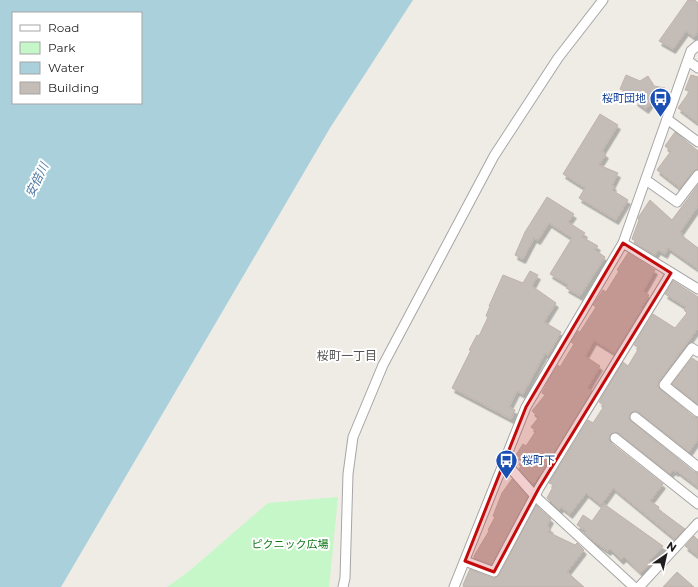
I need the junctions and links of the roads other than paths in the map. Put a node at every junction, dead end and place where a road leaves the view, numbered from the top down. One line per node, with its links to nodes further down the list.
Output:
1 (603, 0): 22 (street)
2 (698, 45): 3 (street)
3 (688, 60): 4 (street); 5 (street)
4 (698, 68)
5 (667, 119): 6 (street); 8 (street)
6 (698, 142)
7 (698, 175): 8 (street)
8 (646, 180): 9 (street)
9 (623, 243): 10 (street); 16 (street)
10 (671, 273): 11 (street); 18 (street)
11 (698, 289)
12 (698, 352): 13 (street)
13 (698, 412)
14 (634, 417): 17 (street)
15 (615, 438): 19 (street)
16 (505, 462): 18 (street); 21 (street)
17 (698, 467)
18 (535, 496): 21 (street); 24 (street)
19 (698, 504)
20 (698, 524): 25 (street)
21 (465, 561): 23 (street)
22 (343, 587)
23 (454, 587)
24 (634, 587)
25 (639, 587)

